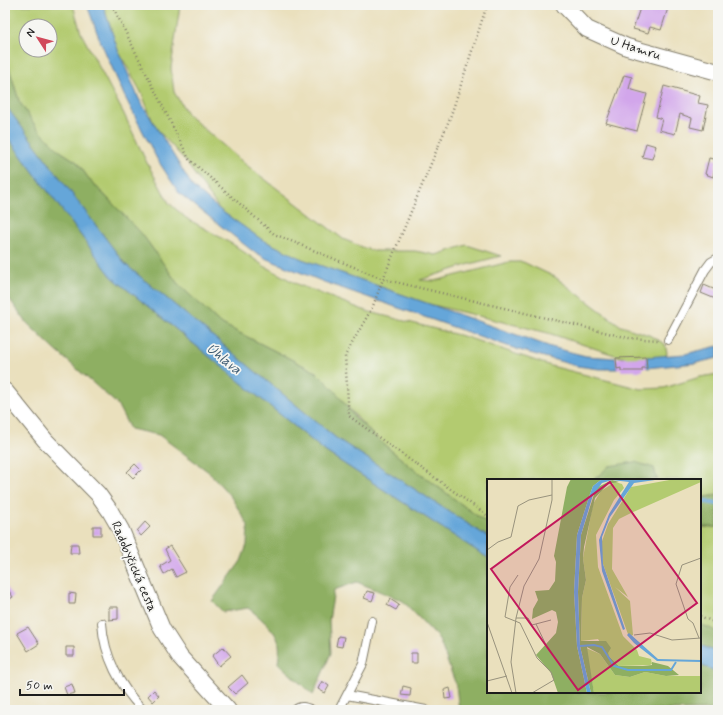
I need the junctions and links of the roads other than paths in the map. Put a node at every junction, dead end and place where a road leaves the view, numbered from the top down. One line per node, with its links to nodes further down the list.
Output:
1 (564, 5): 2 (street, U Hamru)
2 (718, 72)
3 (718, 258): 4 (lane)
4 (668, 340)
5 (5, 391): 10 (street, Radobyčická cesta)
6 (372, 621): 8 (lane)
7 (102, 624): 9 (lane)
8 (347, 695): 13 (lane); 14 (lane)
9 (143, 710)
10 (228, 710)
11 (295, 710): 12 (lane)
12 (312, 710)
13 (339, 710)
14 (426, 710)

